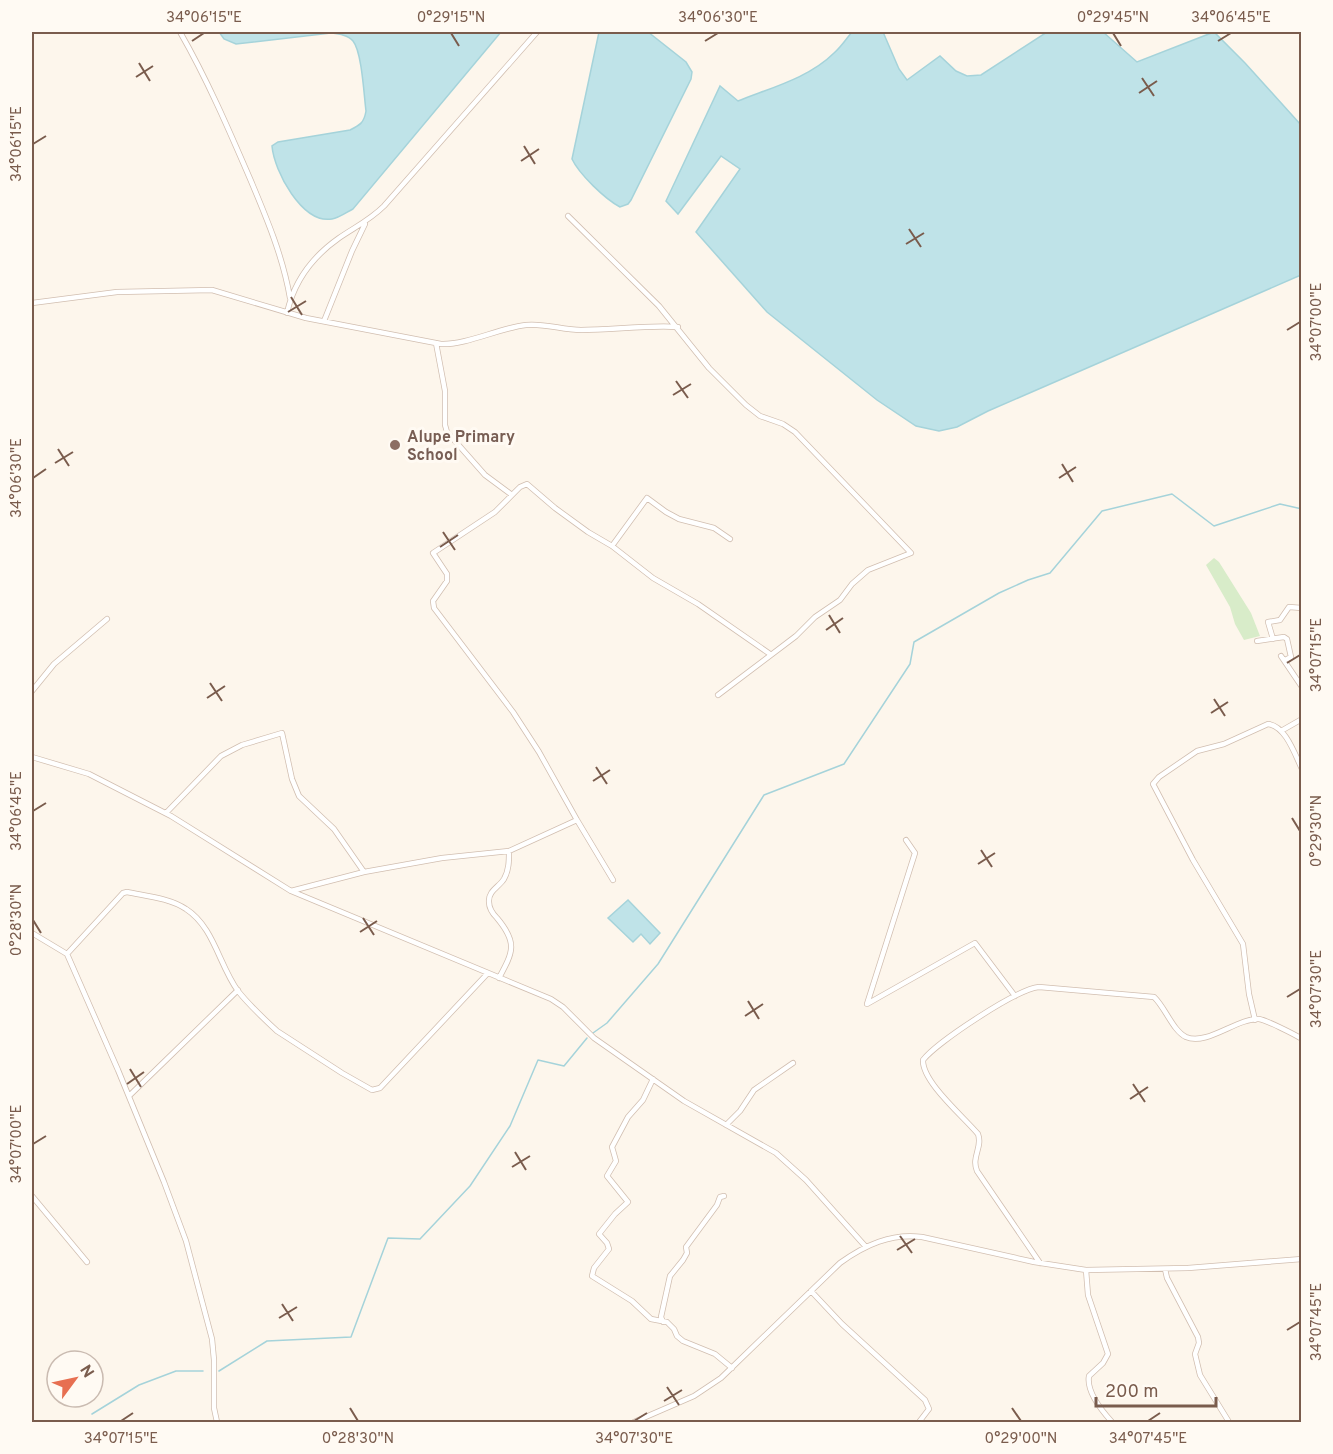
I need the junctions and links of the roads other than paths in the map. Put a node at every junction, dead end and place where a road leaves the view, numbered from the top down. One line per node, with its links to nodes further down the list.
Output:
1 (180, 32): 5 (street)
2 (537, 32): 4 (street)
3 (568, 216): 9 (street)
4 (365, 223): 5 (street); 8 (street)
5 (290, 298): 7 (street)
6 (32, 303): 7 (street)
7 (287, 313): 8 (street)
8 (324, 321): 10 (street)
9 (678, 327): 10 (street); 18 (street)
10 (436, 343): 11 (street)
11 (512, 495): 13 (street); 29 (street)
12 (730, 538): 13 (street)
13 (612, 546): 18 (street)
14 (1302, 608): 16 (street)
15 (107, 619): 20 (street)
16 (1273, 639): 17 (street); 21 (street)
17 (1257, 641)
18 (770, 654): 23 (street)
19 (32, 680): 20 (street)
20 (36, 685): 22 (street)
21 (1302, 687)
22 (32, 691)
23 (718, 695)
24 (1302, 720): 25 (street)
25 (1281, 731): 27 (street); 41 (street)
26 (32, 757): 28 (street)
27 (1301, 768)
28 (166, 813): 32 (street); 34 (street)
29 (576, 820): 31 (street); 33 (street)
30 (906, 840): 40 (street)
31 (509, 851): 32 (street); 38 (street)
32 (363, 872): 34 (street)
33 (613, 880)
34 (291, 891): 37 (street)
35 (32, 933): 36 (street)
36 (67, 954): 39 (street); 45 (street)
37 (488, 973): 38 (street); 39 (street)
38 (499, 978): 44 (street)
39 (238, 990): 45 (street)
40 (1015, 996): 41 (street); 52 (street)
41 (1256, 1020): 42 (street)
42 (1302, 1039)
43 (793, 1063): 46 (street)
44 (653, 1079): 46 (street); 56 (street)
45 (129, 1096): 58 (street)
46 (726, 1125): 49 (street)
47 (32, 1196): 51 (street)
48 (724, 1196): 56 (street)
49 (866, 1247): 52 (street); 55 (street)
50 (1302, 1259): 53 (street)
51 (87, 1262)
52 (1040, 1263): 54 (street)
53 (1165, 1269): 54 (street); 62 (street)
54 (1086, 1270): 61 (street)
55 (811, 1291): 57 (street); 60 (street)
56 (663, 1322): 57 (street)
57 (732, 1368): 59 (street)
58 (217, 1422)
59 (634, 1422)
60 (919, 1422)
61 (1112, 1422)
62 (1229, 1422)

